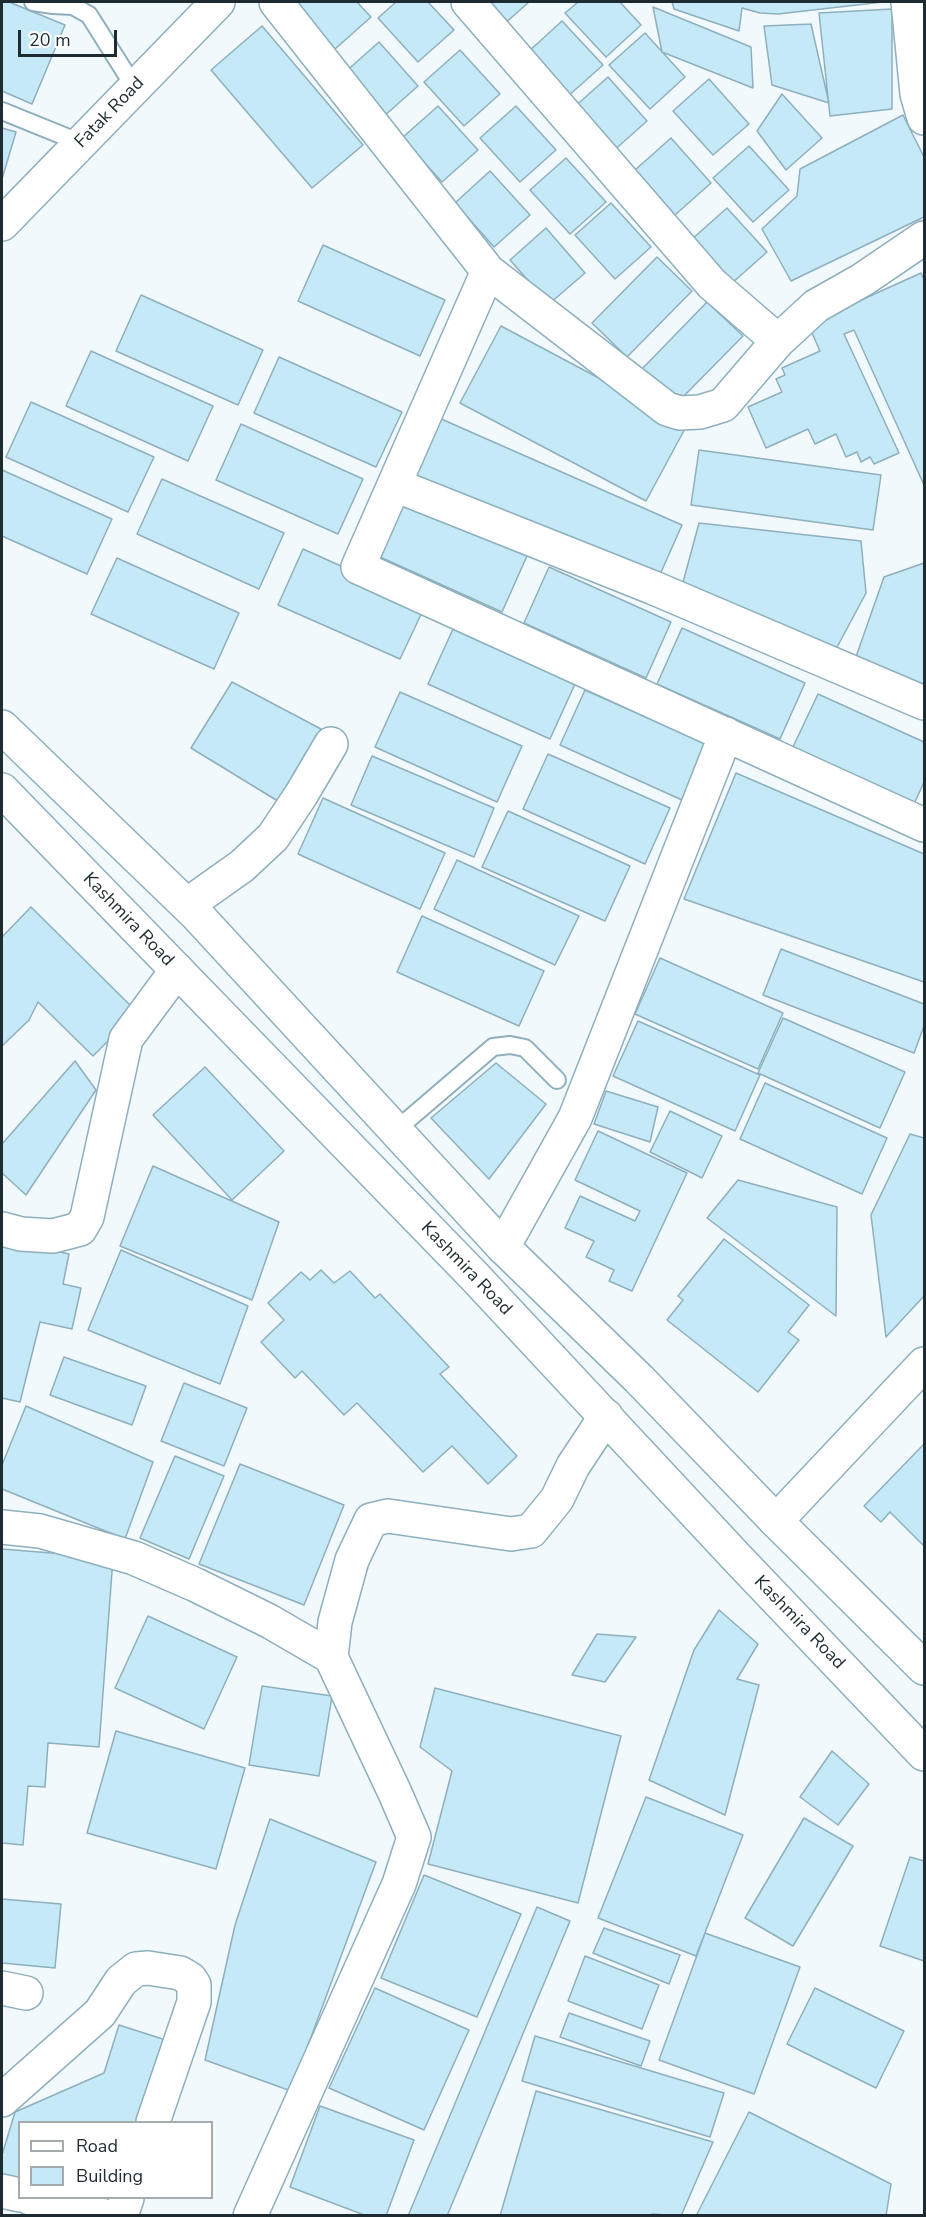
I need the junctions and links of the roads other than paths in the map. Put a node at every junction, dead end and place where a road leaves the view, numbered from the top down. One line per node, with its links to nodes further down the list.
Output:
1 (33, 2): 6 (lane)
2 (218, 2): 6 (street, Fatak Road)
3 (276, 2): 12 (street)
4 (468, 2): 13 (street)
5 (909, 2): 8 (street)
6 (135, 88): 9 (street, Fatak Road)
7 (2, 111): 9 (lane)
8 (924, 118)
9 (81, 143): 10 (street, Fatak Road)
10 (2, 224)
11 (924, 238): 13 (street)
12 (488, 271): 13 (street); 14 (street)
13 (778, 341)
14 (395, 485): 15 (street); 17 (street)
15 (924, 703)
16 (2, 727): 21 (street)
17 (726, 734): 20 (street); 26 (street)
18 (331, 744): 21 (street)
19 (2, 790): 22 (street, Kashmira Road)
20 (924, 825)
21 (187, 905): 24 (street)
22 (177, 970): 25 (street); 28 (street, Kashmira Road)
23 (557, 1080): 24 (lane)
24 (396, 1130): 26 (street)
25 (2, 1229)
26 (503, 1247): 29 (street)
27 (924, 1364): 29 (street)
28 (606, 1416): 31 (street); 33 (street, Kashmira Road)
29 (776, 1521): 32 (street)
30 (2, 1527): 31 (street)
31 (331, 1657): 42 (street)
32 (924, 1668)
33 (924, 1754)
34 (2, 2100): 35 (street)
35 (153, 2121)
36 (2, 2191): 37 (street)
37 (18, 2195)
38 (34, 2199): 40 (street)
39 (127, 2199): 41 (street)
40 (105, 2216)
41 (121, 2216)
42 (249, 2216)

